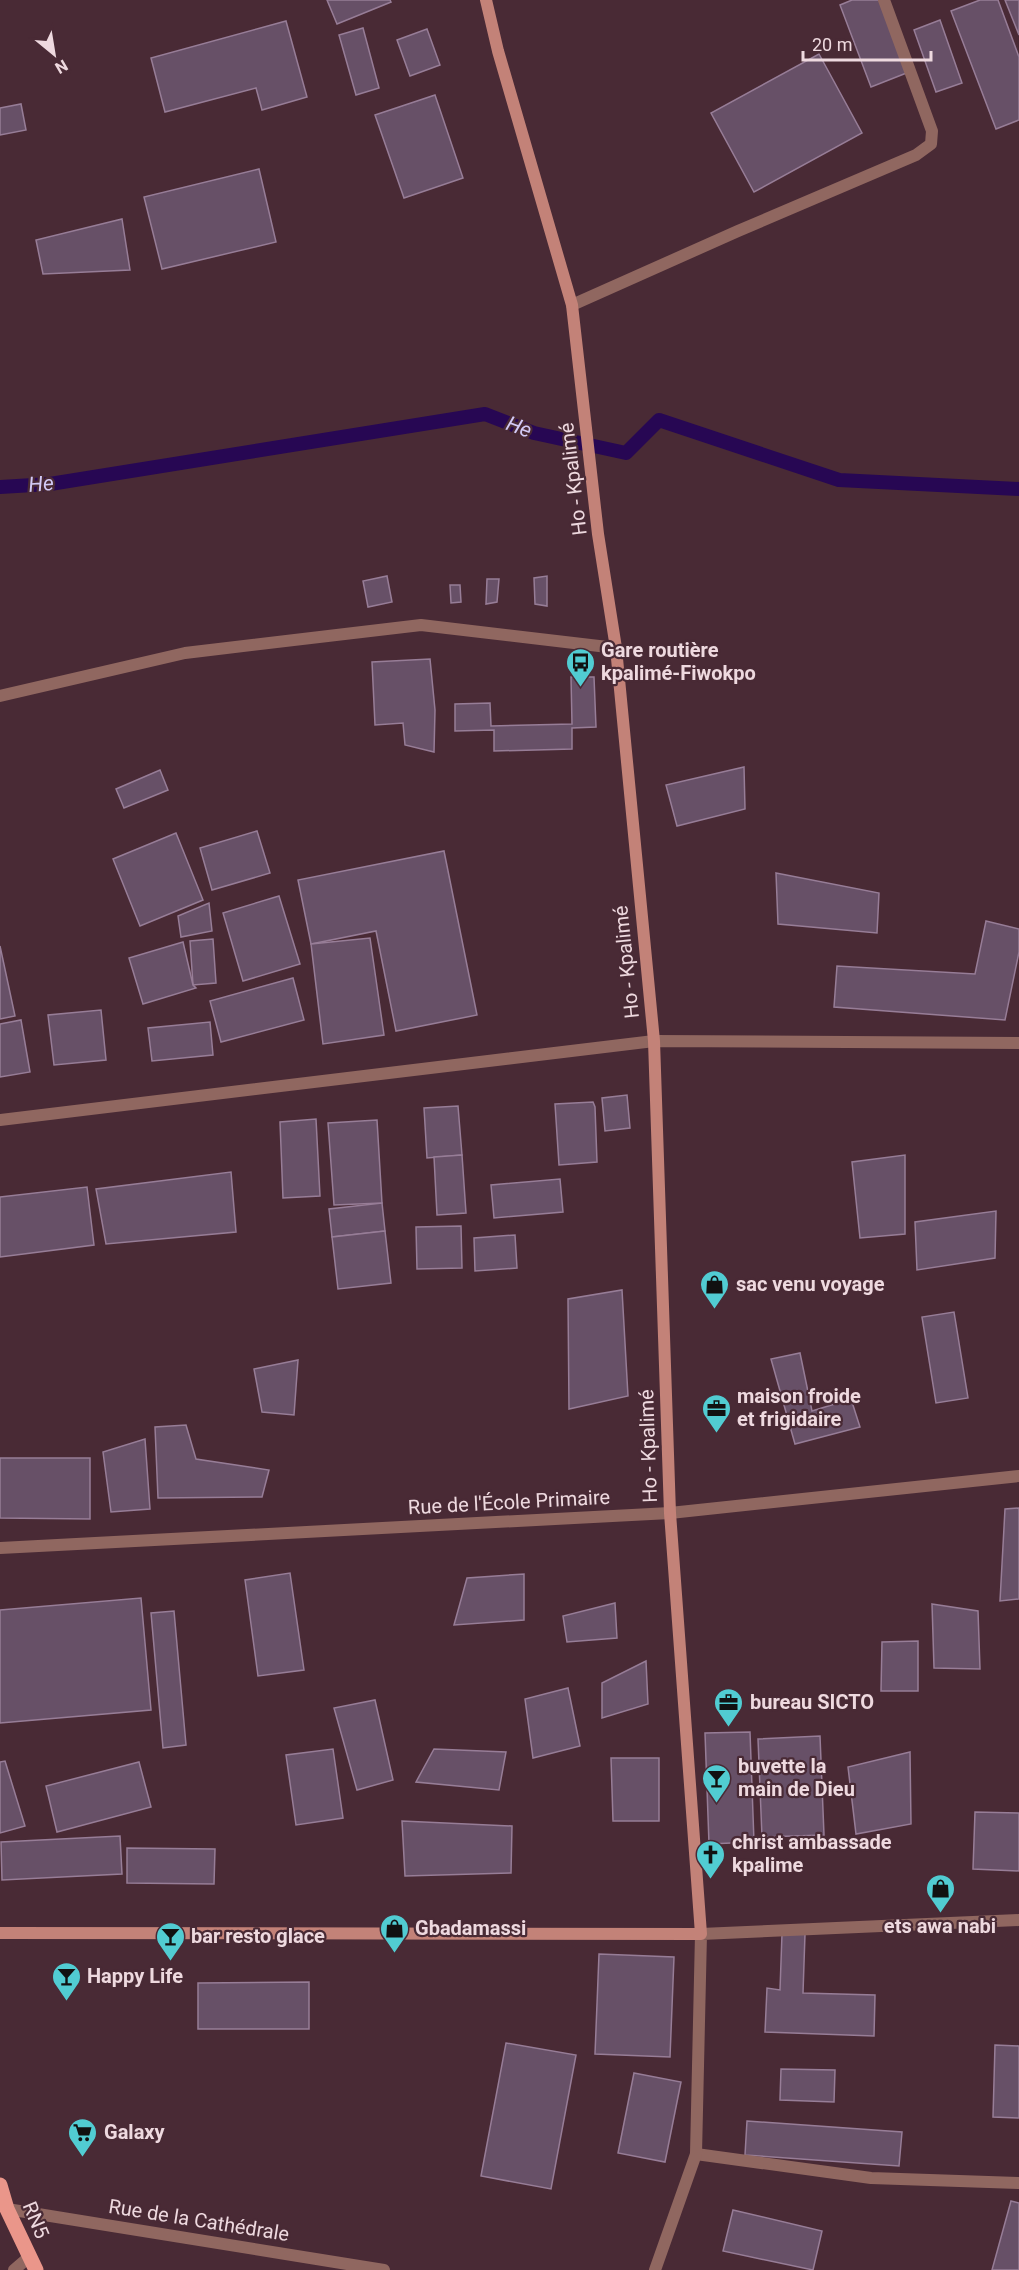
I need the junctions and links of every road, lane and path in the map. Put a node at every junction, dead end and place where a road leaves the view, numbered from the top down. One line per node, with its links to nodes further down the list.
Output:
1 (486, 0): 3 (main road, Ho - Kpalimé)
2 (884, 0): 3 (street)
3 (572, 305): 4 (main road, Ho - Kpalimé)
4 (616, 648): 5 (street); 6 (main road, Ho - Kpalimé)
5 (0, 696)
6 (654, 1041): 7 (street); 8 (street); 10 (main road, Ho - Kpalimé)
7 (1019, 1043)
8 (0, 1120)
9 (1019, 1476): 10 (street, Rue de l'École Primaire)
10 (670, 1513): 11 (street, Rue de l'École Primaire); 14 (main road, Ho - Kpalimé)
11 (0, 1548)
12 (1019, 1920): 14 (street)
13 (0, 1933): 14 (main road)
14 (701, 1934): 15 (street)
15 (696, 2154): 16 (street); 22 (street)
16 (1019, 2183)
17 (0, 2185): 18 (main road, RN5 / RN5)
18 (7, 2209): 19 (main road, RN5 / RN5); 21 (street, Rue de la Cathédrale)
19 (32, 2264): 20 (street)
20 (14, 2270)
21 (384, 2270)
22 (655, 2270)

